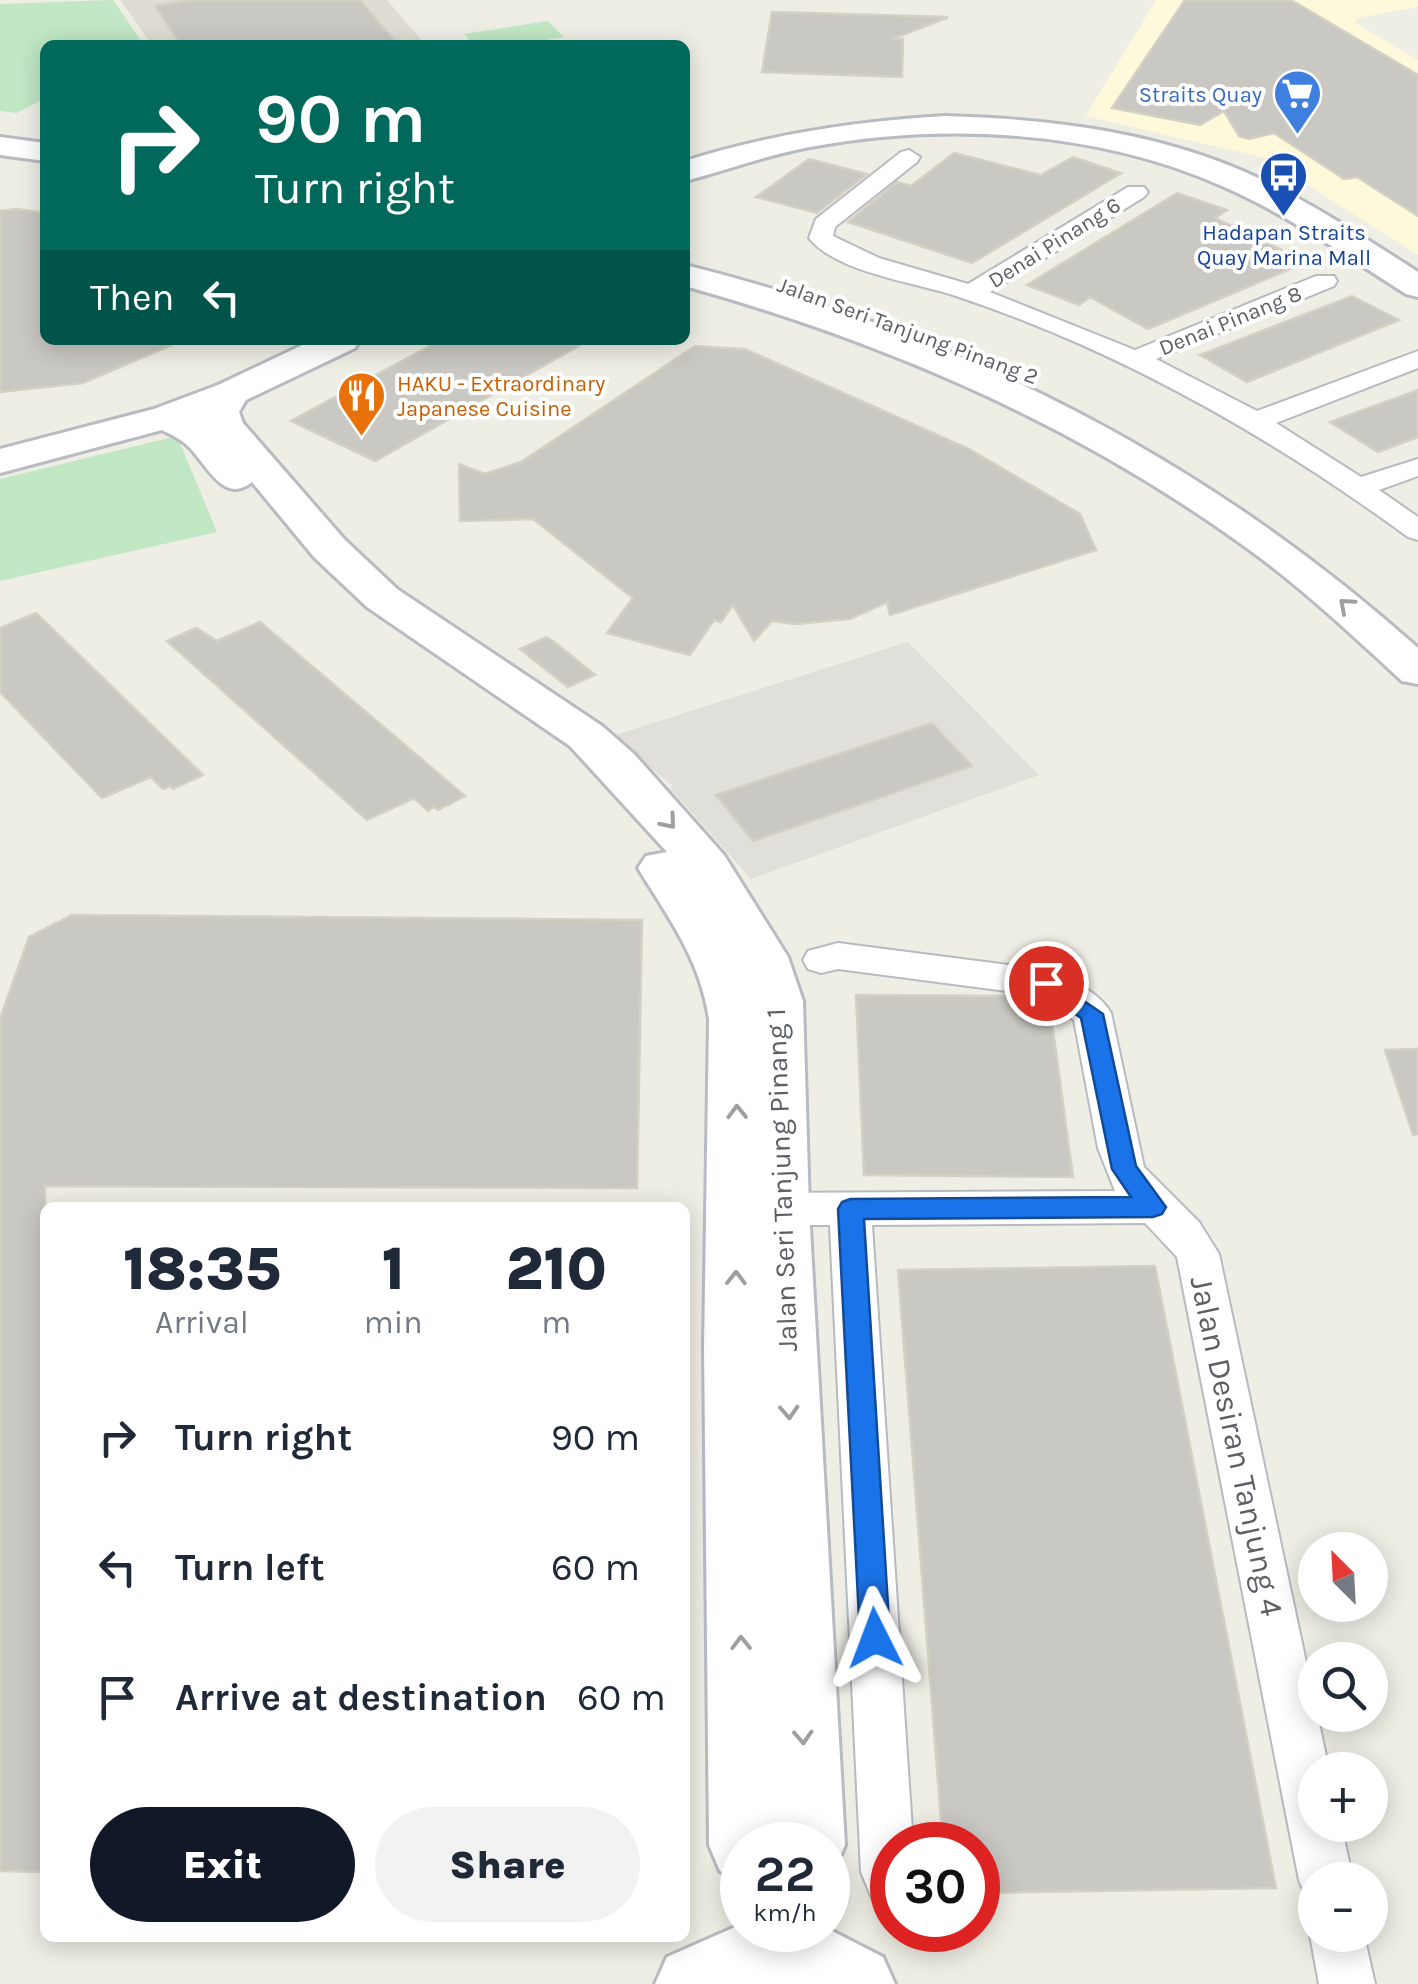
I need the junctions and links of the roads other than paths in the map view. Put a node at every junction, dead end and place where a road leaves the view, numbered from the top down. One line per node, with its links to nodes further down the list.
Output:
1 (0, 146): 2 (street)
2 (40, 151)
3 (690, 152): 10 (street)
4 (910, 157): 14 (street)
5 (0, 160): 6 (street)
6 (40, 165)
7 (690, 169): 13 (street)
8 (1136, 192): 14 (street, Denai Pinang 6)
9 (690, 259): 27 (street, Jalan Seri Tanjung Pinang 2)
10 (1418, 266)
11 (690, 276): 28 (street, Jalan Seri Tanjung Pinang 2, one-way to 11)
12 (1326, 281): 17 (street, Denai Pinang 8)
13 (1418, 287)
14 (972, 293): 17 (street)
15 (277, 345): 20 (street)
16 (331, 345): 19 (street)
17 (1135, 359): 21 (street)
18 (1418, 359): 21 (street)
19 (243, 387): 20 (street); 29 (street, Jalan Seri Tanjung Pinang 1)
20 (167, 403): 22 (street); 23 (street); 29 (street, Jalan Seri Tanjung Pinang 1)
21 (1253, 422): 25 (street)
22 (0, 439)
23 (0, 461)
24 (1418, 467): 25 (street)
25 (1359, 488): 26 (street)
26 (1418, 530)
27 (1418, 628)
28 (1418, 671)
29 (484, 680): 32 (street, Jalan Seri Tanjung Pinang 1)
30 (821, 960): 31 (street, Jalan Desiran Tanjung 4)
31 (1153, 1207): 33 (street); 37 (street, Jalan Desiran Tanjung 4)
32 (759, 1209): 33 (street); 34 (street, Jalan Seri Tanjung Pinang 1, one-way to 32); 35 (street, Jalan Seri Tanjung Pinang 1, one-way to 35)
33 (850, 1209): 36 (street)
34 (745, 1822)
35 (806, 1822)
36 (885, 1822)
37 (1322, 1862)
38 (1340, 1952): 39 (street)
39 (1347, 1984)

